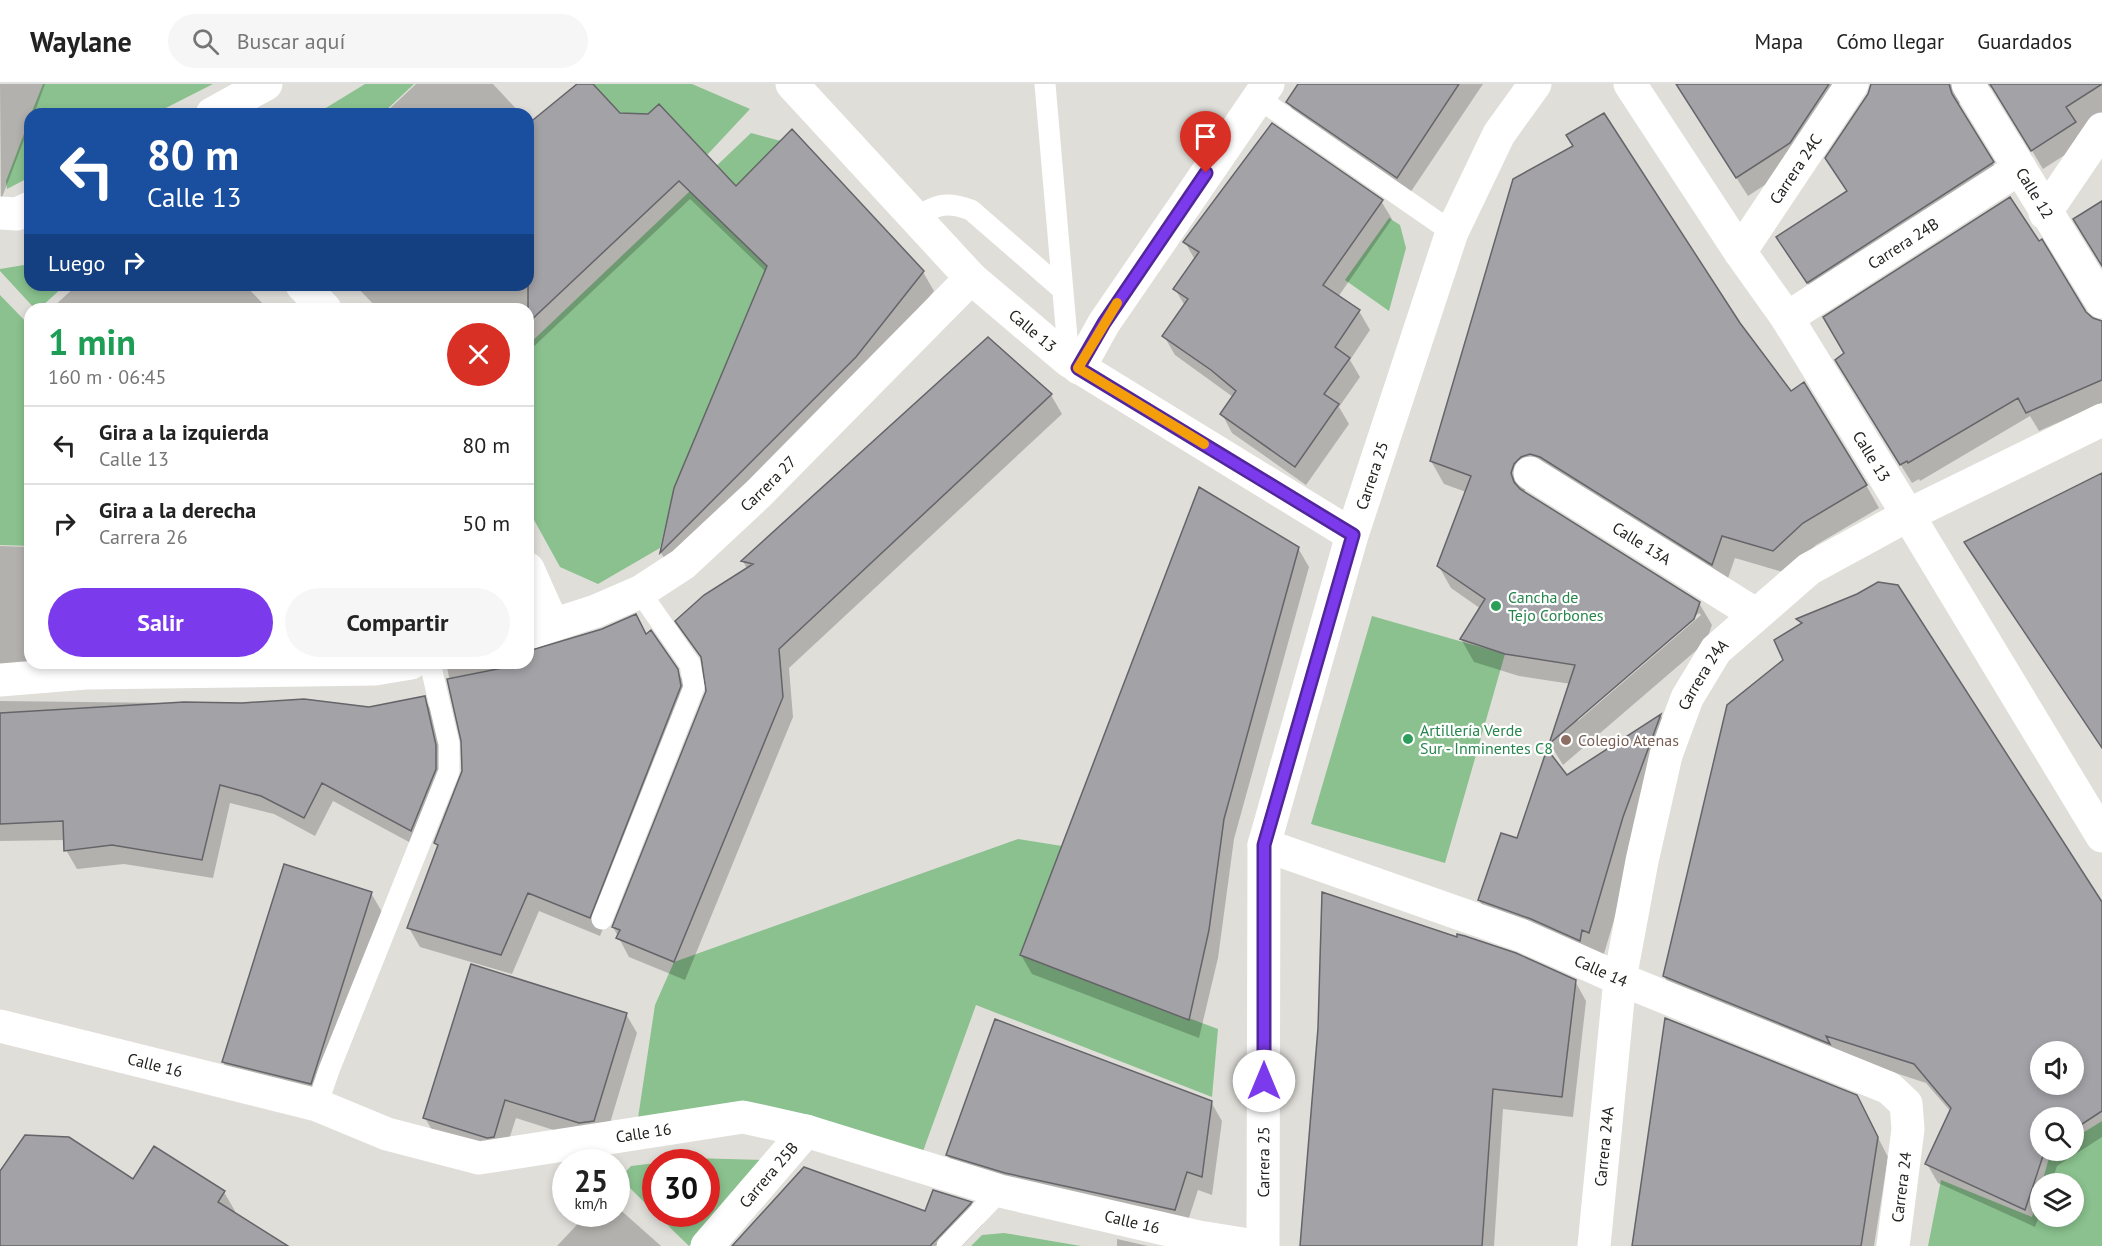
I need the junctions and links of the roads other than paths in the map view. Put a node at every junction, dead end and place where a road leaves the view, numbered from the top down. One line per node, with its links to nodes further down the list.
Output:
1 (266, 84): 9 (street)
2 (792, 84): 15 (street, Calle 13)
3 (1045, 84): 19 (lane)
4 (1535, 84): 16 (street, Carrera 25)
5 (1630, 84): 17 (street, Calle 13)
6 (1852, 84): 17 (street, Carrera 24C)
7 (1968, 84): 11 (street, Calle 12)
8 (1263, 91): 16 (lane); 24 (street)
9 (223, 108)
10 (2102, 129): 14 (street)
11 (2020, 168): 14 (street, Calle 12); 23 (street, Carrera 24B)
12 (24, 210): 13 (street)
13 (0, 213)
14 (2045, 213): 22 (street, Calle 12)
15 (916, 218): 18 (street, Calle 13); 19 (lane)
16 (1452, 232): 28 (street, Carrera 25)
17 (1740, 252): 23 (street, Calle 13)
18 (971, 278): 24 (street, Calle 13); 29 (street, Carrera 27)
19 (1063, 290): 24 (lane)
20 (308, 291): 21 (street)
21 (320, 303)
22 (2102, 303)
23 (1787, 318): 27 (street, Calle 13)
24 (1074, 364): 28 (street, Calle 13)
25 (2102, 420): 27 (street, Carrera 24A)
26 (1530, 473): 31 (street, Calle 13A)
27 (1908, 515): 31 (street, Carrera 24A); 36 (street, Calle 13)
28 (1353, 535): 37 (street, Carrera 25)
29 (640, 592): 32 (street, Carrera 27); 38 (lane)
30 (534, 599): 32 (street)
31 (1755, 614): 39 (street, Carrera 24A)
32 (540, 629)
33 (375, 669): 35 (street)
34 (431, 669): 41 (lane)
35 (0, 680)
36 (2102, 836)
37 (1264, 845): 39 (street, Calle 14); 48 (street, Carrera 25)
38 (602, 919)
39 (1620, 979): 42 (street, Calle 14); 49 (street, Carrera 24A)
40 (0, 1026): 41 (street, Calle 16)
41 (317, 1105): 43 (street, Calle 16)
42 (1908, 1129): 50 (street, Carrera 24)
43 (806, 1131): 44 (street, Calle 16); 45 (street, Carrera 25B)
44 (1000, 1191): 46 (lane); 47 (street, Calle 16)
45 (707, 1246)
46 (947, 1246)
47 (1255, 1246)
48 (1263, 1246)
49 (1594, 1246)
50 (1893, 1246)

